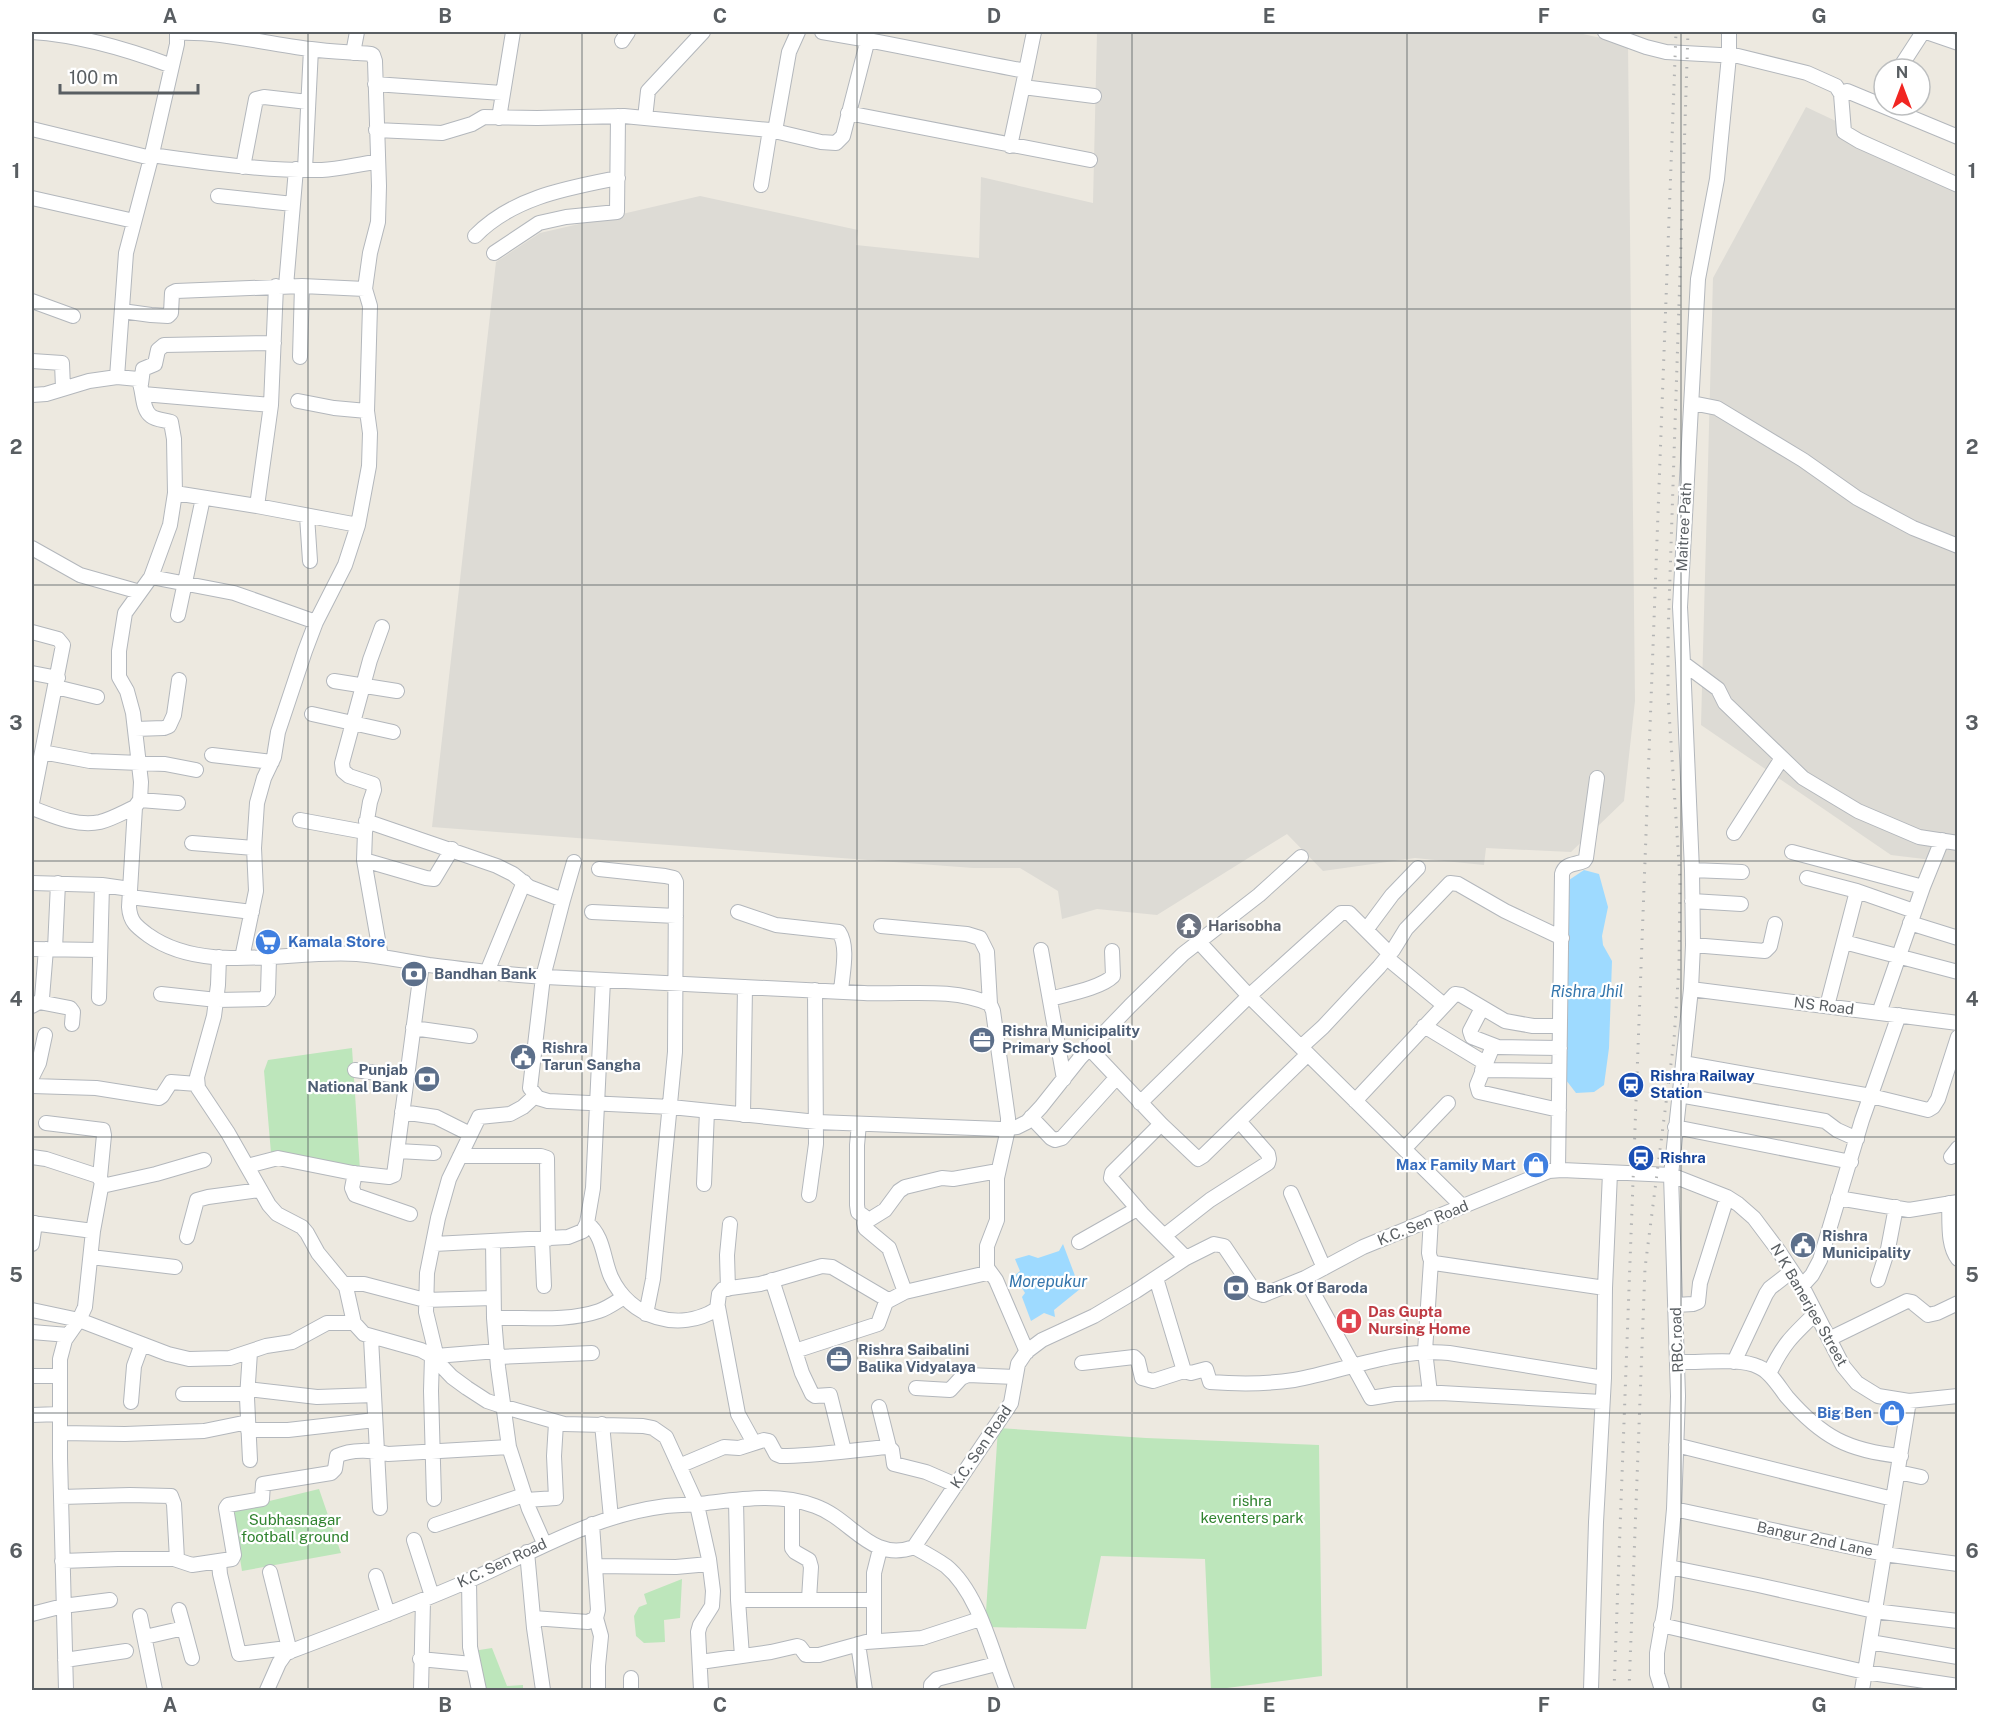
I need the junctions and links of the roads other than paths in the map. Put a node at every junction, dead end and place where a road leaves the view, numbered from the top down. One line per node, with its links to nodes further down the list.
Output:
1 (32, 32): 19 (street)
2 (177, 32): 12 (street); 19 (street)
3 (357, 32): 16 (street)
4 (513, 32): 24 (street)
5 (703, 32): 32 (street)
6 (798, 32): 35 (street)
7 (822, 32): 13 (street)
8 (1034, 32): 20 (street)
9 (1605, 32): 17 (street)
10 (1729, 32): 17 (street, Maitree Path)
11 (1925, 32): 14 (street); 18 (street)
12 (232, 34): 15 (street)
13 (868, 39): 20 (street); 28 (street)
14 (1958, 43)
15 (311, 49): 16 (street); 27 (street)
16 (353, 53): 21 (street)
17 (1729, 56): 44 (street); 66 (street, Maitree Path)
18 (1907, 57)
19 (172, 66): 38 (street)
20 (1026, 71): 22 (street)
21 (375, 84): 24 (street); 34 (street)
22 (1023, 87): 25 (street); 37 (street)
23 (1847, 91): 26 (street)
24 (502, 93): 31 (street)
25 (1094, 96)
26 (1872, 99)
27 (308, 102): 41 (street); 42 (street)
28 (848, 113): 35 (street); 37 (street)
29 (618, 116): 31 (street); 32 (street); 43 (street)
30 (1914, 117): 36 (street)
31 (499, 118): 34 (street)
32 (645, 118): 35 (street)
33 (32, 129): 38 (street)
34 (376, 130): 40 (street)
35 (772, 130): 45 (street)
36 (1958, 137)
37 (1010, 146): 39 (street)
38 (152, 156): 41 (street); 49 (street)
39 (1090, 160)
40 (377, 162): 42 (street); 54 (street)
41 (243, 167): 42 (street)
42 (301, 169): 48 (street)
43 (618, 178): 50 (street); 51 (street)
44 (1958, 184)
45 (761, 185)
46 (218, 196): 48 (street)
47 (32, 198): 49 (street)
48 (293, 204): 52 (street)
49 (134, 221): 56 (street)
50 (475, 236)
51 (494, 253)
52 (281, 286): 53 (street); 56 (street); 58 (street)
53 (302, 286): 54 (street); 59 (street)
54 (366, 289): 68 (street)
55 (32, 301): 57 (street)
56 (122, 310): 61 (street)
57 (73, 316)
58 (274, 343): 63 (street); 67 (street)
59 (300, 357)
60 (32, 361): 62 (street)
61 (117, 377): 62 (street); 63 (street)
62 (63, 388): 64 (street)
63 (142, 389): 67 (street); 69 (street)
64 (32, 395)
65 (298, 401): 68 (street)
66 (1692, 403): 74 (street); 84 (street, Maitree Path)
67 (271, 405): 71 (street)
68 (367, 411): 73 (street)
69 (175, 493): 70 (street); 77 (street)
70 (203, 498): 71 (street); 78 (street)
71 (257, 506): 72 (street)
72 (307, 516): 73 (street); 76 (street)
73 (358, 525): 81 (street)
74 (1958, 546)
75 (32, 548): 79 (street)
76 (310, 561)
77 (151, 577): 78 (street); 79 (street)
78 (185, 583): 80 (street); 81 (street)
79 (140, 592): 94 (street)
80 (178, 615)
81 (316, 622): 100 (street)
82 (382, 627): 89 (street)
83 (32, 632): 88 (street)
84 (1683, 663): 98 (street); 121 (street, Maitree Path)
85 (32, 673): 88 (street)
86 (179, 680): 94 (street)
87 (334, 681): 89 (street)
88 (57, 683): 91 (street); 96 (street)
89 (364, 684): 90 (street); 93 (street)
90 (397, 691)
91 (97, 697)
92 (312, 714): 93 (street)
93 (353, 725): 95 (street); 108 (street)
94 (135, 729): 99 (street)
95 (393, 732)
96 (42, 752): 99 (street); 103 (street)
97 (212, 755): 100 (street)
98 (1782, 758): 109 (street); 110 (street)
99 (139, 762): 101 (street); 105 (street)
100 (272, 762): 113 (street)
101 (196, 770)
102 (1597, 778): 142 (street)
103 (32, 803)
104 (177, 803): 105 (street)
105 (137, 804): 106 (street); 130 (street)
106 (32, 808)
107 (300, 820): 108 (street)
108 (366, 826): 114 (street); 117 (street)
109 (1734, 833)
110 (1941, 840): 112 (street); 128 (street)
111 (192, 843): 113 (street)
112 (1958, 843)
113 (254, 848): 134 (street)
114 (452, 849): 117 (street); 124 (street)
115 (1792, 852): 128 (street)
116 (1301, 857): 144 (street)
117 (364, 860): 154 (street)
118 (574, 862): 131 (street)
119 (1418, 868): 141 (street)
120 (599, 869): 137 (street)
121 (1692, 870): 122 (street); 132 (street, RBC road)
122 (1743, 872)
123 (1807, 878): 129 (street)
124 (524, 882): 131 (street); 158 (street)
125 (32, 883): 126 (street)
126 (57, 883): 127 (street); 147 (street)
127 (102, 885): 130 (street); 148 (street)
128 (1923, 887): 138 (street)
129 (1857, 891): 138 (street); 145 (street)
130 (130, 893): 134 (street); 153 (street)
131 (563, 900): 160 (street)
132 (1692, 901): 133 (street); 146 (street, RBC road)
133 (1741, 904)
134 (252, 912): 155 (street)
135 (592, 912): 137 (street)
136 (738, 912): 166 (street)
137 (676, 916): 162 (street)
138 (1912, 917): 143 (street); 152 (street)
139 (1775, 924): 146 (street)
140 (881, 926): 173 (street)
141 (1366, 930): 151 (street); 168 (street)
142 (1562, 938): 151 (street); 182 (street)
143 (1958, 938)
144 (1199, 942): 168 (street); 188 (street)
145 (1844, 942): 152 (street); 175 (street)
146 (1693, 945): 164 (street, RBC road)
147 (44, 949): 148 (street); 172 (street)
148 (100, 950): 169 (street)
149 (1041, 950): 170 (street)
150 (1112, 951): 170 (street)
151 (1388, 956): 174 (street); 190 (street)
152 (1898, 956): 159 (street); 177 (street)
153 (219, 957): 155 (street); 171 (street)
154 (381, 957): 156 (street); 157 (street)
155 (242, 958): 156 (street)
156 (269, 958): 171 (street)
157 (422, 964): 158 (street); 183 (street)
158 (487, 972): 160 (street)
159 (1958, 972)
160 (543, 977): 161 (street); 202 (street)
161 (603, 980): 162 (street); 207 (street)
162 (675, 984): 163 (street); 208 (street)
163 (745, 987): 165 (street); 212 (street)
164 (1691, 989): 175 (street, NS Road); 191 (street, RBC road)
165 (815, 990): 166 (street); 215 (street)
166 (841, 992): 173 (street)
167 (161, 994): 171 (street)
168 (1249, 996): 190 (street); 205 (street)
169 (99, 998)
170 (1050, 999): 198 (street)
171 (217, 1000): 199 (street)
172 (35, 1004): 180 (street)
173 (990, 1004): 220 (street)
174 (1444, 1005): 176 (street); 181 (street)
175 (1827, 1006): 177 (street, NS Road)
176 (1482, 1008): 182 (street); 187 (street)
177 (1879, 1013): 178 (street, NS Road)
178 (1899, 1015): 179 (street, NS Road); 203 (street)
179 (1958, 1023)
180 (72, 1024)
181 (1424, 1026): 192 (street); 204 (street)
182 (1560, 1026): 189 (street)
183 (412, 1029): 185 (street); 196 (street)
184 (45, 1035): 195 (street)
185 (470, 1036)
186 (1958, 1037): 203 (street)
187 (1493, 1046): 189 (street); 192 (street)
188 (1089, 1048): 197 (street); 198 (street)
189 (1560, 1048): 194 (street)
190 (1305, 1050): 204 (street); 214 (street)
191 (1683, 1063): 201 (street, RBC road); 203 (street)
192 (1483, 1066): 194 (street); 209 (street)
193 (355, 1070): 196 (street)
194 (1559, 1071): 209 (street)
195 (32, 1077)
196 (406, 1077): 211 (street)
197 (1116, 1078): 205 (street); 213 (street)
198 (1064, 1079): 213 (street)
199 (197, 1084): 200 (street); 230 (street)
200 (32, 1086)
201 (1679, 1095): 219 (street, RBC road); 222 (street)
202 (535, 1096): 207 (street); 221 (street)
203 (1871, 1096): 222 (street)
204 (1354, 1101): 223 (street)
205 (1140, 1103): 218 (street)
206 (1448, 1103): 223 (street)
207 (598, 1105): 208 (street); 251 (street)
208 (671, 1107): 210 (street); 288 (street)
209 (1559, 1110): 231 (street)
210 (707, 1111): 212 (street); 237 (street)
211 (402, 1112): 221 (street); 224 (street)
212 (743, 1115): 215 (street)
213 (1031, 1118): 220 (street)
214 (1239, 1121): 218 (street); 254 (street)
215 (817, 1122): 217 (street); 240 (street)
216 (46, 1123): 236 (street)
217 (860, 1124): 220 (street); 249 (street)
218 (1161, 1124): 246 (street)
219 (1675, 1127): 229 (street); 235 (street, RBC road)
220 (1008, 1129): 232 (street)
221 (470, 1134): 226 (street)
222 (1857, 1139): 229 (street)
223 (1404, 1149): 244 (street)
224 (398, 1151): 225 (street); 233 (street)
225 (434, 1153)
226 (460, 1156): 256 (street); 260 (street)
227 (32, 1158): 236 (street)
228 (204, 1160): 236 (street)
229 (1851, 1162): 242 (street)
230 (247, 1166): 233 (street); 238 (street)
231 (1558, 1170): 234 (street, K.C. Sen Road); 244 (street, K.C. Sen Road)
232 (998, 1172): 249 (street); 267 (street)
233 (355, 1173): 247 (street)
234 (1610, 1173): 235 (street, K.C. Sen Road); 276 (street)
235 (1671, 1175): 241 (street, N K Banerjee Street); 284 (street, RBC road)
236 (101, 1181): 253 (street)
237 (704, 1184)
238 (260, 1190): 255 (street); 273 (street)
239 (1291, 1193): 266 (street)
240 (809, 1195)
241 (1727, 1197): 268 (street, N K Banerjee Street); 284 (street)
242 (1838, 1198): 245 (street); 275 (street)
243 (1953, 1202): 245 (street); 263 (street)
244 (1462, 1206): 248 (street, K.C. Sen Road)
245 (1896, 1207): 272 (street)
246 (1137, 1209): 254 (street); 258 (street)
247 (410, 1214)
248 (1431, 1218): 264 (street); 266 (street, K.C. Sen Road)
249 (868, 1220): 278 (street)
250 (33, 1223): 253 (street); 259 (street)
251 (587, 1223): 256 (street); 279 (street)
252 (730, 1224): 277 (street)
253 (93, 1231): 261 (street)
254 (1164, 1236): 262 (street)
255 (187, 1237)
256 (545, 1239): 257 (street); 274 (street)
257 (493, 1241): 260 (street); 280 (street)
258 (1079, 1242)
259 (32, 1244)
260 (434, 1244): 281 (street)
261 (91, 1257): 265 (street); 290 (street)
262 (1186, 1258): 269 (street, K.C. Sen Road); 270 (street, K.C. Sen Road)
263 (1958, 1259)
264 (1431, 1261): 276 (street); 298 (street)
265 (175, 1267)
266 (1324, 1268): 270 (street, K.C. Sen Road)
267 (988, 1269): 278 (street); 300 (street)
268 (1792, 1271): 275 (street, N K Banerjee Street); 305 (street)
269 (1156, 1278): 300 (street, K.C. Sen Road); 308 (street)
270 (1305, 1278): 307 (street)
271 (772, 1280): 277 (street); 282 (street); 297 (street)
272 (1878, 1280)
273 (344, 1284): 281 (street); 291 (street)
274 (544, 1286)
275 (1802, 1286): 287 (street, N K Banerjee Street)
276 (1605, 1288): 313 (street)
277 (729, 1289): 285 (street)
278 (905, 1292): 282 (street)
279 (624, 1297): 288 (street); 289 (street)
280 (493, 1298): 281 (street); 289 (street)
281 (425, 1300): 303 (street)
282 (888, 1300): 297 (street)
283 (1958, 1303): 295 (street)
284 (1676, 1305): 304 (street, RBC road)
285 (718, 1307): 288 (street); 332 (street)
286 (32, 1310): 290 (street)
287 (1816, 1313): 295 (street, N K Banerjee Street); 309 (street)
288 (646, 1314)
289 (494, 1317): 302 (street)
290 (79, 1320): 293 (street); 296 (street)
291 (354, 1323): 294 (street); 299 (street)
292 (32, 1332): 293 (street)
293 (68, 1335): 311 (street)
294 (371, 1338): 303 (street); 318 (street)
295 (1829, 1339): 320 (street, N K Banerjee Street)
296 (142, 1344): 299 (street); 321 (street)
297 (795, 1351): 337 (street)
298 (1425, 1351): 307 (street); 313 (street); 316 (street)
299 (250, 1352): 315 (street)
300 (1027, 1352): 312 (street, K.C. Sen Road)
301 (592, 1353): 302 (street)
302 (497, 1354): 303 (street); 323 (street)
303 (435, 1358): 323 (street); 338 (street)
304 (1677, 1362): 305 (street); 333 (street, RBC road)
305 (1734, 1362): 309 (street)
306 (1082, 1363): 308 (street)
307 (1352, 1365): 308 (street); 316 (street)
308 (1184, 1371)
309 (1769, 1374): 339 (street)
310 (32, 1376): 311 (street)
311 (60, 1376): 326 (street)
312 (1016, 1377): 314 (street); 344 (street, K.C. Sen Road)
313 (1604, 1378): 322 (street)
314 (916, 1388)
315 (248, 1392): 317 (street); 318 (street); 330 (street)
316 (1430, 1393): 322 (street)
317 (183, 1394)
318 (374, 1395): 327 (street)
319 (1958, 1396): 320 (street, N K Banerjee Street)
320 (1909, 1401): 339 (street)
321 (131, 1402)
322 (1602, 1402): 417 (street)
323 (505, 1407): 328 (street); 334 (street)
324 (879, 1407): 335 (street)
325 (32, 1414): 326 (street)
326 (60, 1414): 331 (street)
327 (375, 1419): 330 (street); 336 (street)
328 (556, 1423): 329 (street); 346 (street)
329 (602, 1424): 341 (street); 354 (street)
330 (248, 1426): 331 (street); 340 (street)
331 (60, 1433): 345 (street)
332 (754, 1443): 337 (street); 341 (street)
333 (1676, 1445): 348 (street); 353 (street, RBC road)
334 (509, 1447): 338 (street); 346 (street)
335 (889, 1447): 337 (street); 344 (street)
336 (376, 1451): 338 (street); 352 (street); 365 (street)
337 (844, 1451)
338 (433, 1452): 347 (street)
339 (1901, 1456): 342 (street)
340 (250, 1460)
341 (679, 1466): 351 (street)
342 (1898, 1472): 343 (street); 348 (street)
343 (1921, 1477)
344 (956, 1485): 359 (street, K.C. Sen Road)
345 (61, 1497): 363 (street); 364 (street)
346 (525, 1498): 356 (street); 358 (street)
347 (434, 1499)
348 (1893, 1499): 362 (street)
349 (736, 1500): 350 (street, K.C. Sen Road); 351 (street, K.C. Sen Road); 376 (street)
350 (792, 1500): 360 (street, K.C. Sen Road); 374 (street)
351 (697, 1504): 354 (street, K.C. Sen Road); 366 (street)
352 (380, 1508)
353 (1674, 1509): 362 (street, Bangur 2nd Lane); 369 (street, RBC road)
354 (611, 1518): 355 (street, K.C. Sen Road)
355 (592, 1524): 358 (street, K.C. Sen Road); 368 (street)
356 (435, 1525)
357 (414, 1540): 373 (street)
358 (544, 1543): 361 (street, K.C. Sen Road)
359 (914, 1547): 360 (street); 386 (street)
360 (880, 1549): 377 (street)
361 (527, 1552): 372 (street, K.C. Sen Road); 384 (street)
362 (1884, 1554): 367 (street, Bangur 2nd Lane); 380 (street)
363 (177, 1559): 364 (street); 365 (street)
364 (62, 1562): 378 (street)
365 (219, 1562): 395 (street)
366 (710, 1564): 368 (street); 401 (street)
367 (1958, 1564)
368 (595, 1566): 385 (street)
369 (1669, 1567): 380 (street); 388 (street, RBC road)
370 (270, 1572): 395 (street)
371 (376, 1576): 382 (street)
372 (470, 1580): 373 (street, K.C. Sen Road); 402 (street)
373 (427, 1598): 382 (street, K.C. Sen Road); 399 (street)
374 (810, 1599): 376 (street); 377 (street)
375 (110, 1600): 378 (street)
376 (738, 1600): 396 (street)
377 (873, 1600): 391 (street)
378 (63, 1606): 381 (street); 400 (street)
379 (179, 1610): 389 (street)
380 (1874, 1611): 387 (street); 392 (street)
381 (32, 1614)
382 (388, 1614): 395 (street, K.C. Sen Road)
383 (140, 1616): 390 (street)
384 (533, 1618): 385 (street); 411 (street)
385 (596, 1618): 412 (street)
386 (980, 1619): 391 (street); 403 (street)
387 (1958, 1621)
388 (1662, 1625): 404 (street); 418 (street, RBC road)
389 (184, 1628): 390 (street); 398 (street)
390 (145, 1637): 407 (street)
391 (874, 1641): 393 (street)
392 (1870, 1642): 397 (street); 404 (street)
393 (858, 1644): 396 (street); 414 (street)
394 (126, 1651): 400 (street)
395 (288, 1652): 408 (street)
396 (742, 1656): 401 (street)
397 (1958, 1657)
398 (192, 1658)
399 (420, 1659): 402 (street); 409 (street)
400 (65, 1660): 406 (street)
401 (700, 1662): 413 (street)
402 (472, 1664): 410 (street)
403 (996, 1664): 415 (street); 416 (street)
404 (1865, 1672): 405 (street); 419 (street)
405 (1958, 1686)
406 (66, 1690)
407 (154, 1690)
408 (267, 1690)
409 (421, 1690)
410 (479, 1690)
411 (543, 1690)
412 (598, 1690)
413 (701, 1690)
414 (865, 1690)
415 (931, 1690)
416 (1007, 1690)
417 (1591, 1690)
418 (1662, 1690)
419 (1862, 1690)

